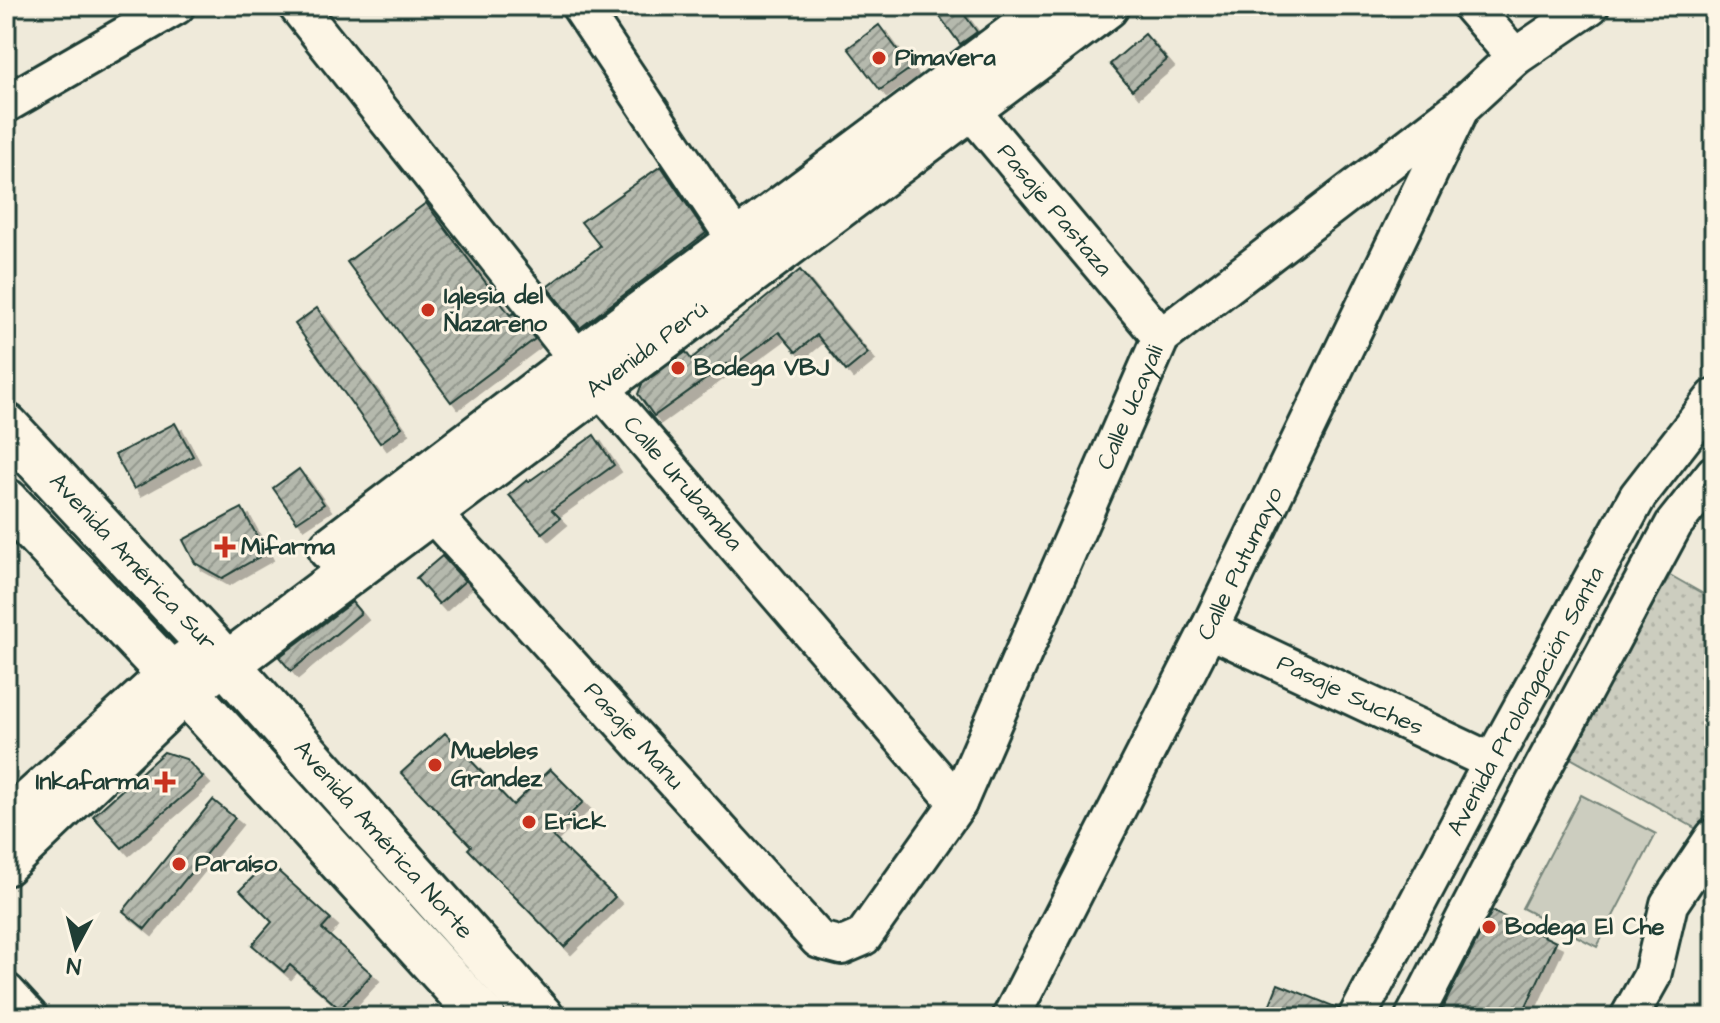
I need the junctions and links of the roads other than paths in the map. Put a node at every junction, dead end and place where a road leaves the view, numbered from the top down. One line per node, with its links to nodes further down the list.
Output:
1 (176, 6): 10 (street)
2 (297, 6): 14 (street, Calle Urubamba)
3 (580, 6): 12 (street)
4 (1054, 6): 9 (main road, Avenida Perú)
5 (1106, 6): 9 (main road, Avenida Perú)
6 (1471, 6): 8 (street)
7 (1590, 6): 8 (street, Calle Ucayali)
8 (1515, 57): 11 (street, Calle Ucayali)
9 (959, 97): 12 (main road, Avenida Perú); 13 (street, Pasaje Pastaza); 14 (main road, Avenida Perú)
10 (6, 104)
11 (1462, 106): 13 (street, Calle Ucayali); 20 (street, Calle Putumayo)
12 (738, 243): 14 (main road, Avenida Perú)
13 (1161, 337): 24 (street, Calle Ucayali)
14 (588, 373): 19 (main road, Avenida Perú); 21 (main road, Avenida Perú); 24 (street, Calle Urubamba)
15 (1714, 398): 23 (street, Avenida Prolongación Santa)
16 (6, 426): 21 (main road, Avenida América Sur)
17 (1714, 474): 35 (street, Avenida Prolongación Santa)
18 (6, 501): 22 (main road, Avenida América Sur)
19 (431, 512): 21 (main road, Avenida Perú); 28 (street, Pasaje Manu)
20 (1209, 629): 23 (street, Pasaje Suches); 33 (street, Calle Putumayo)
21 (217, 654): 22 (street, Avenida Perú); 32 (main road, Avenida América Norte)
22 (178, 683): 25 (street); 27 (street); 31 (main road, Avenida América Norte)
23 (1492, 762): 34 (street, Avenida Prolongación Santa)
24 (958, 803): 28 (street, Calle Ucayali)
25 (6, 819)
26 (1714, 837): 36 (street)
27 (6, 867)
28 (842, 946)
29 (6, 992): 30 (street)
30 (29, 1017)
31 (483, 1017)
32 (541, 1017)
33 (1011, 1017)
34 (1357, 1017)
35 (1414, 1017)
36 (1629, 1017)

